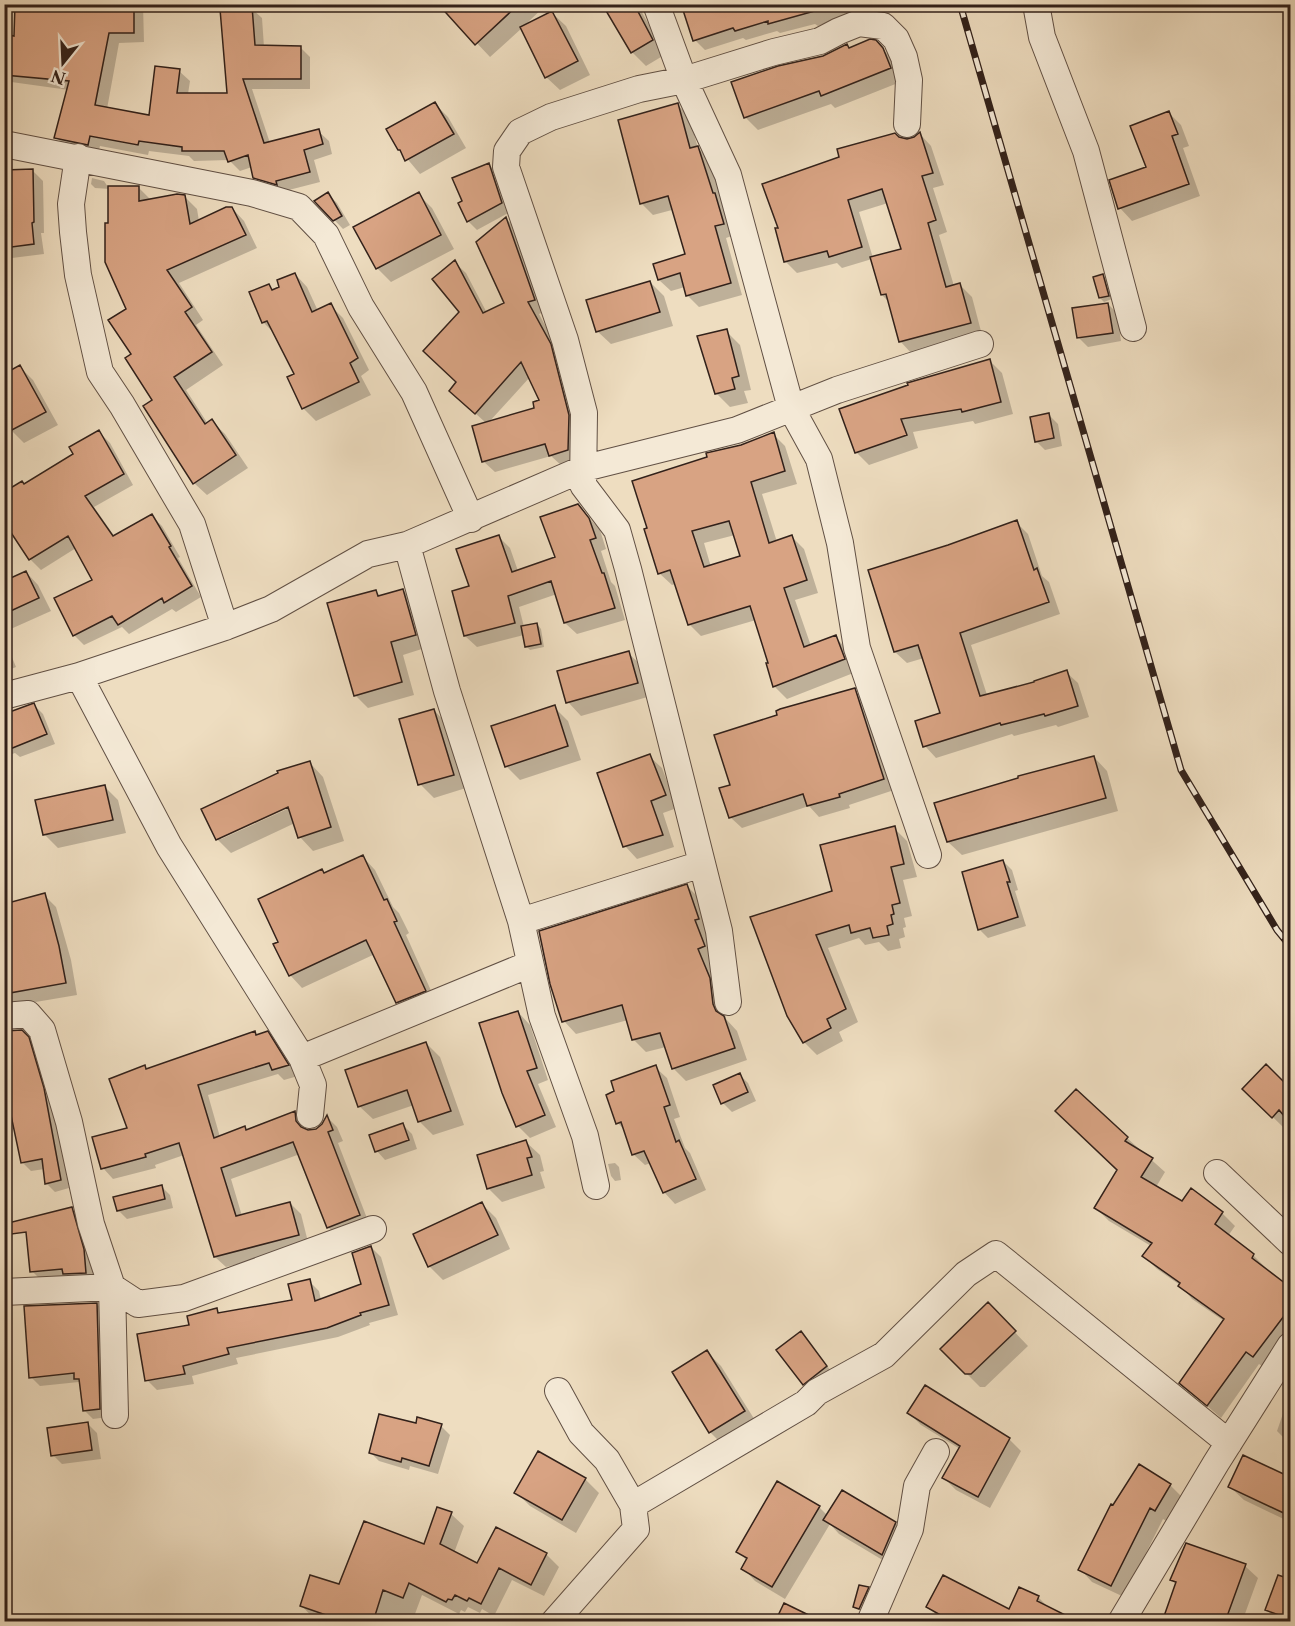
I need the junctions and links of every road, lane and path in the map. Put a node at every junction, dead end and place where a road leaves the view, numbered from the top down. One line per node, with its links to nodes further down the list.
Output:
1 (656, 4): 3 (street)
2 (1036, 4): 7 (street)
3 (684, 80): 4 (street); 9 (street); 10 (street)
4 (907, 124)
5 (4, 144): 6 (street)
6 (78, 157): 11 (street); 13 (street)
7 (1133, 328)
8 (980, 345): 9 (street)
9 (791, 408): 10 (street); 16 (street)
10 (585, 468): 11 (street); 17 (street)
11 (471, 519): 12 (street)
12 (407, 546): 13 (street); 18 (street)
13 (225, 627): 14 (street)
14 (79, 676): 15 (street); 22 (street)
15 (4, 696)
16 (928, 855)
17 (702, 864): 18 (street); 20 (street)
18 (521, 921): 19 (street)
19 (530, 964): 22 (street); 25 (street)
20 (728, 1002)
21 (4, 1016): 29 (street)
22 (302, 1058): 23 (street)
23 (310, 1115)
24 (1217, 1173): 27 (street)
25 (596, 1186)
26 (373, 1229): 29 (street)
27 (1290, 1242)
28 (5, 1285): 29 (street)
29 (112, 1287): 32 (street)
30 (1290, 1346): 33 (street)
31 (558, 1391): 35 (street)
32 (115, 1415)
33 (1229, 1443): 35 (street); 38 (street)
34 (936, 1452): 37 (street)
35 (633, 1505): 36 (street)
36 (554, 1622)
37 (870, 1622)
38 (1121, 1622)

